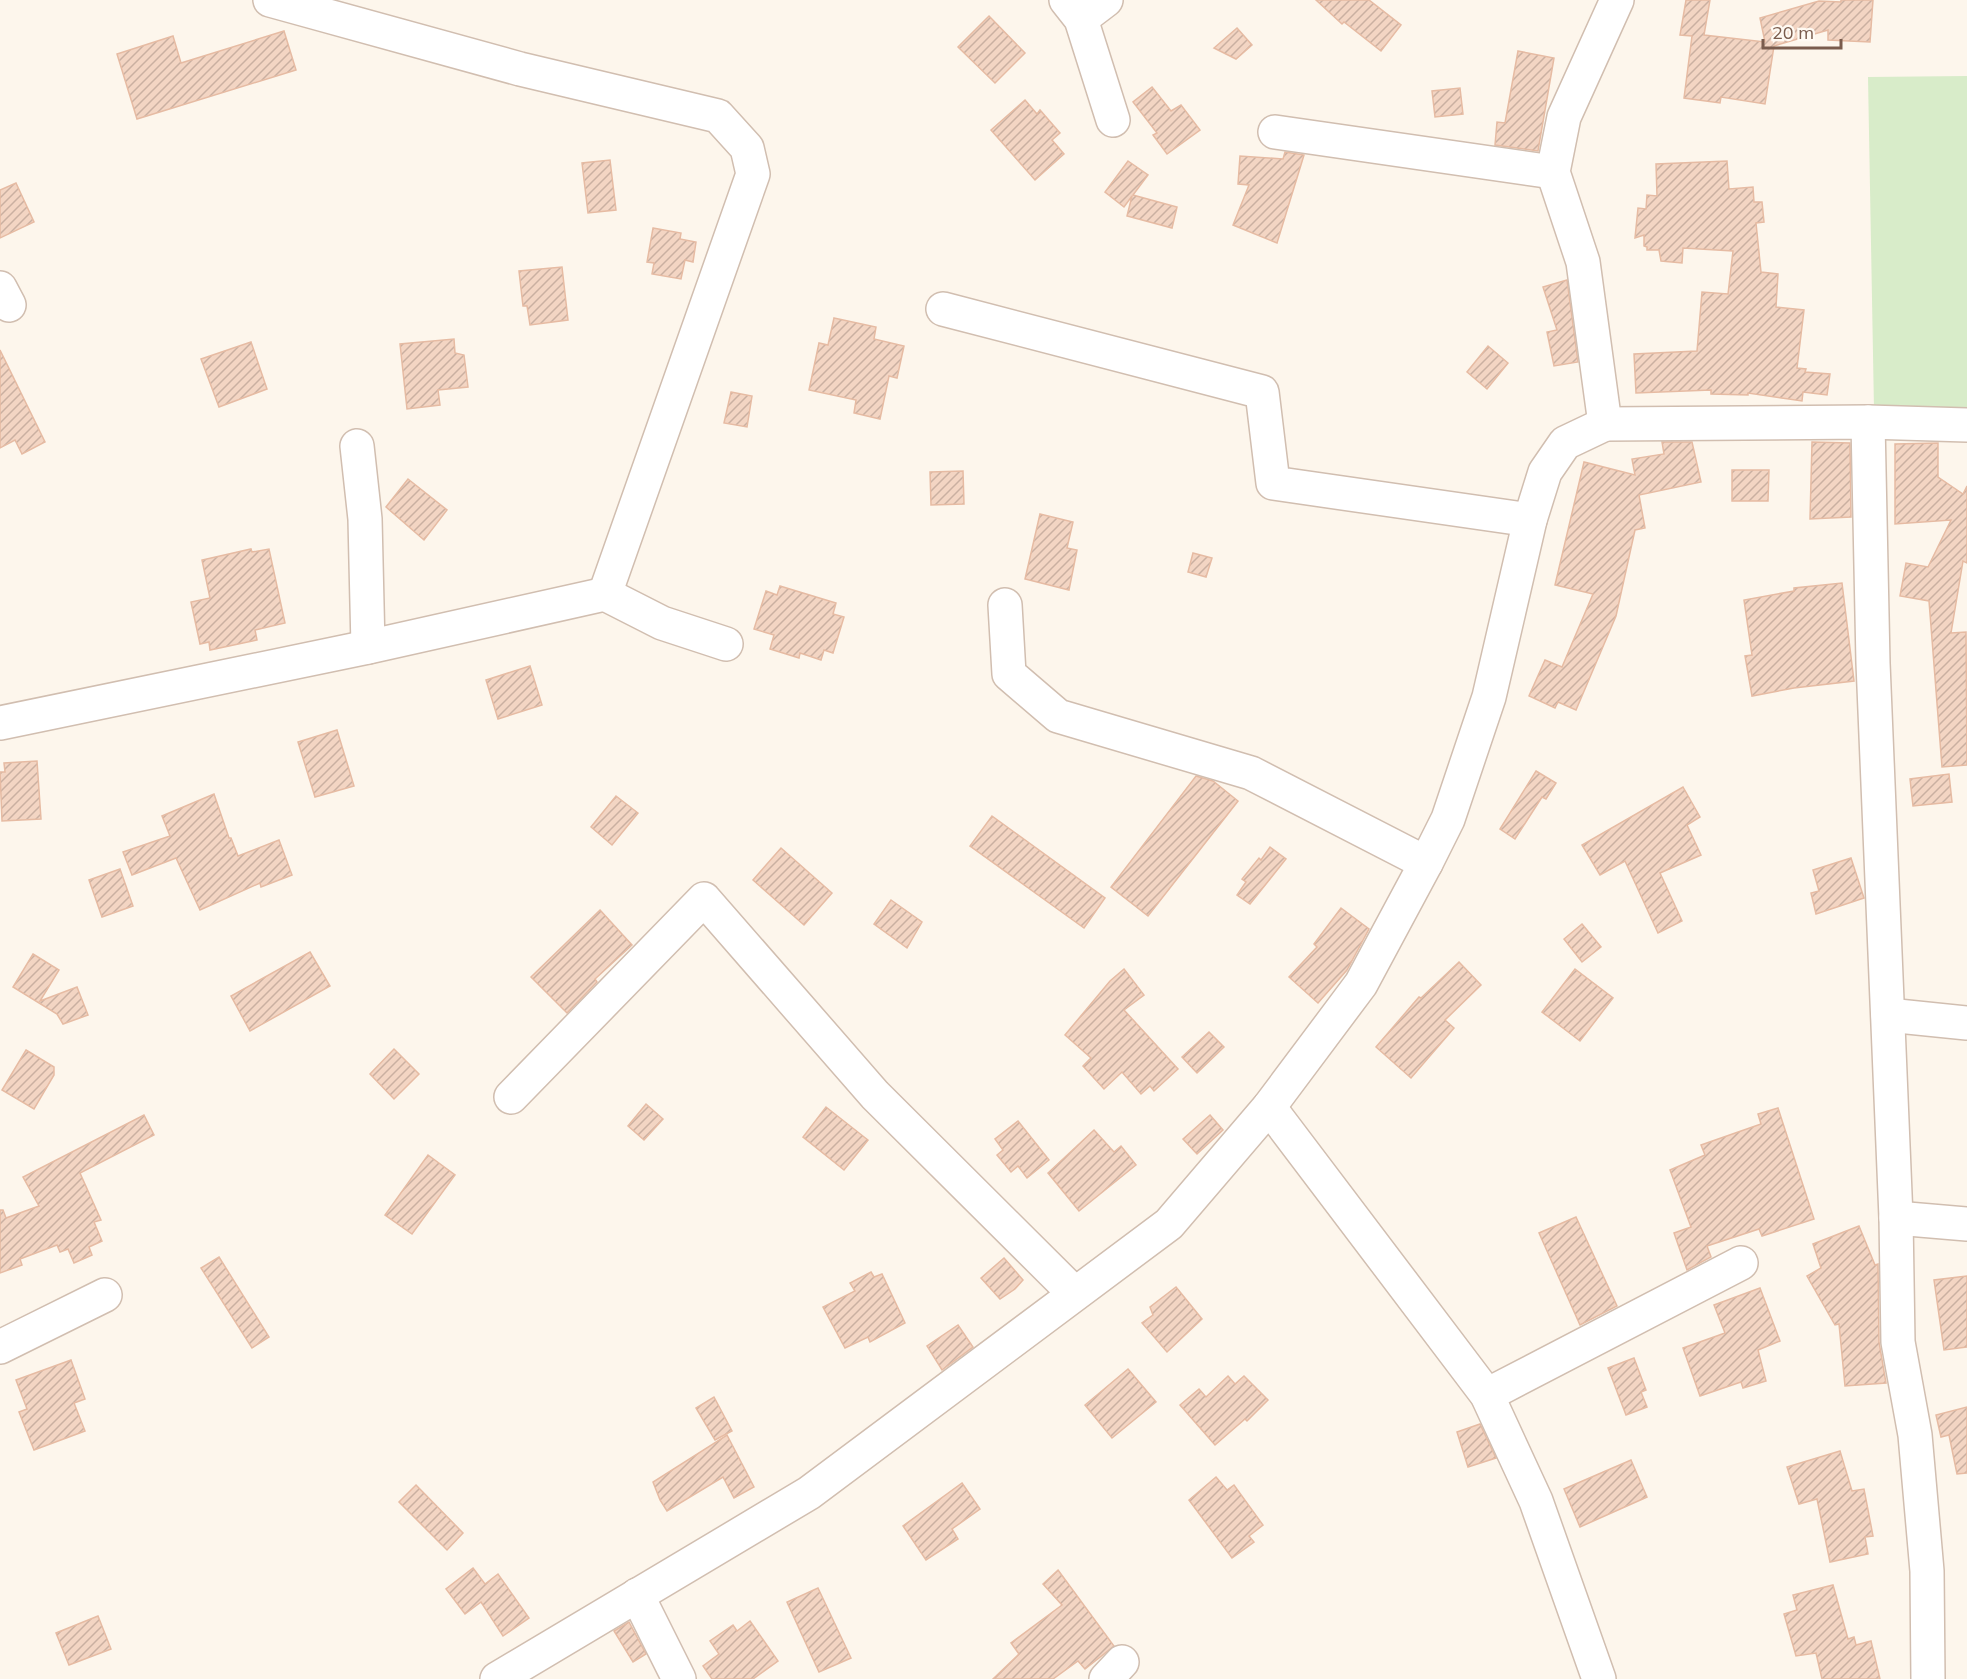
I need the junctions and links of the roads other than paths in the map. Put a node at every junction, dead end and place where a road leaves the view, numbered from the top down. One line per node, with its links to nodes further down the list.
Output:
1 (270, 0): 13 (street)
2 (1617, 0): 6 (street)
3 (1084, 6): 4 (street)
4 (1113, 120)
5 (1275, 132): 6 (street)
6 (1553, 172): 9 (street)
7 (943, 309): 12 (street)
8 (1868, 422): 9 (street); 10 (street); 19 (street)
9 (1605, 424): 12 (street)
10 (1967, 425)
11 (357, 446): 16 (street)
12 (1530, 520): 18 (street)
13 (605, 594): 15 (street); 16 (street)
14 (1005, 605): 18 (street)
15 (726, 644)
16 (368, 647): 17 (street)
17 (0, 723)
18 (1426, 862): 22 (street)
19 (1888, 1016): 20 (street); 23 (street)
20 (1967, 1023)
21 (511, 1096): 26 (street)
22 (1269, 1107): 26 (street); 29 (street)
23 (1896, 1218): 24 (street); 34 (street)
24 (1967, 1224)
25 (1741, 1263): 29 (street)
26 (1074, 1293): 30 (street)
27 (105, 1295): 28 (street)
28 (0, 1347)
29 (1487, 1395): 33 (street)
30 (637, 1595): 31 (street); 32 (street)
31 (497, 1679)
32 (679, 1679)
33 (1599, 1679)
34 (1928, 1679)

